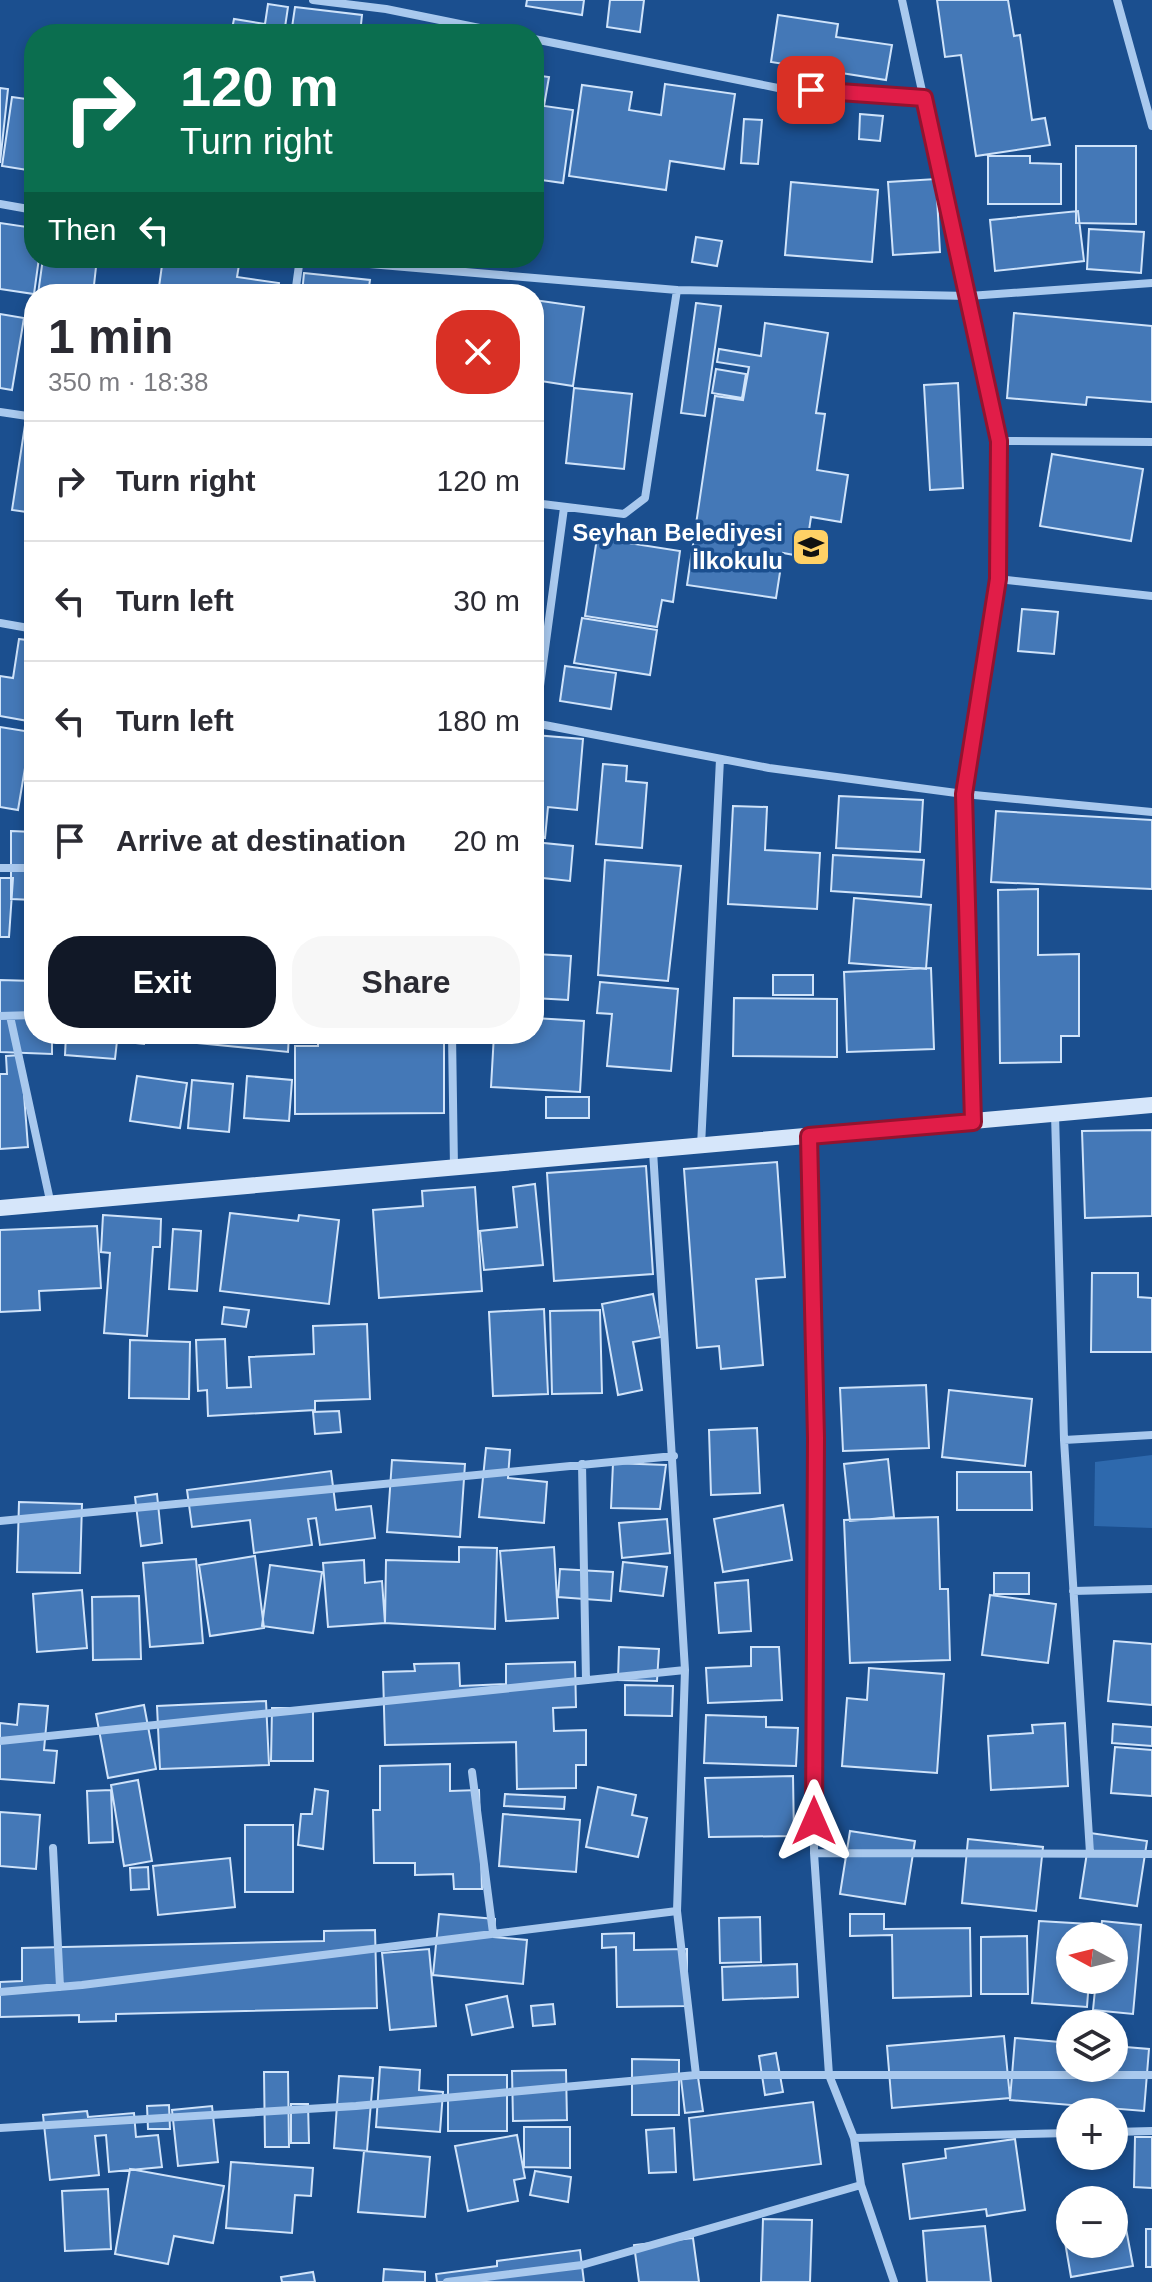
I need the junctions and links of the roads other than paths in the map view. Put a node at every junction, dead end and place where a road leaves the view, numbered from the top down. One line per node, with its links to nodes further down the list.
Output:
1 (313, 0): 4 (street)
2 (902, 0): 6 (street)
3 (1117, 0): 7 (street)
4 (460, 24)
5 (544, 41): 6 (street)
6 (924, 98): 14 (street)
7 (1149, 100): 8 (street)
8 (1152, 126)
9 (0, 204): 10 (street)
10 (24, 208)
11 (418, 268): 13 (street)
12 (1152, 283): 14 (street)
13 (677, 290): 14 (street); 20 (street)
14 (969, 296): 17 (street)
15 (0, 412): 16 (street)
16 (24, 416)
17 (999, 441): 18 (street); 21 (street)
18 (1152, 442)
19 (544, 505): 20 (street)
20 (564, 508): 25 (street)
21 (998, 579): 22 (street); 28 (street)
22 (1152, 596)
23 (0, 623): 24 (street)
24 (24, 627)
25 (544, 651)
26 (544, 725): 27 (street)
27 (720, 759): 28 (street); 38 (street)
28 (964, 794): 29 (street); 36 (street)
29 (1152, 812)
30 (0, 868): 31 (street)
31 (24, 868)
32 (5, 1016): 41 (street)
33 (452, 1044): 40 (street)
34 (1152, 1105): 35 (main road)
35 (1055, 1114): 36 (main road); 44 (street)
36 (973, 1122): 37 (main road)
37 (809, 1136): 38 (main road); 55 (street)
38 (701, 1146): 39 (main road)
39 (653, 1151): 40 (main road); 45 (street)
40 (454, 1168): 41 (main road)
41 (51, 1205): 42 (main road)
42 (0, 1208)
43 (1152, 1435): 44 (street)
44 (1064, 1440): 49 (street)
45 (674, 1456): 46 (street); 50 (street)
46 (582, 1464): 47 (street); 51 (street)
47 (0, 1521)
48 (1152, 1589): 49 (street)
49 (1073, 1591): 56 (street)
50 (685, 1670): 51 (street); 58 (street)
51 (586, 1680): 52 (street)
52 (0, 1741)
53 (472, 1772): 59 (street)
54 (53, 1848): 60 (street)
55 (814, 1853): 56 (street); 63 (street)
56 (1090, 1853): 57 (street)
57 (1152, 1854)
58 (677, 1911): 59 (street); 62 (street)
59 (493, 1933): 60 (street)
60 (60, 1987): 61 (street)
61 (0, 1992)
62 (696, 2075): 63 (street); 65 (street)
63 (829, 2075): 64 (street); 69 (street)
64 (1152, 2075)
65 (0, 2128)
66 (1152, 2131): 67 (street)
67 (1128, 2132)
68 (1056, 2133): 69 (street)
69 (854, 2138): 70 (street)
70 (861, 2185): 71 (street); 72 (street)
71 (447, 2282)
72 (894, 2282)

